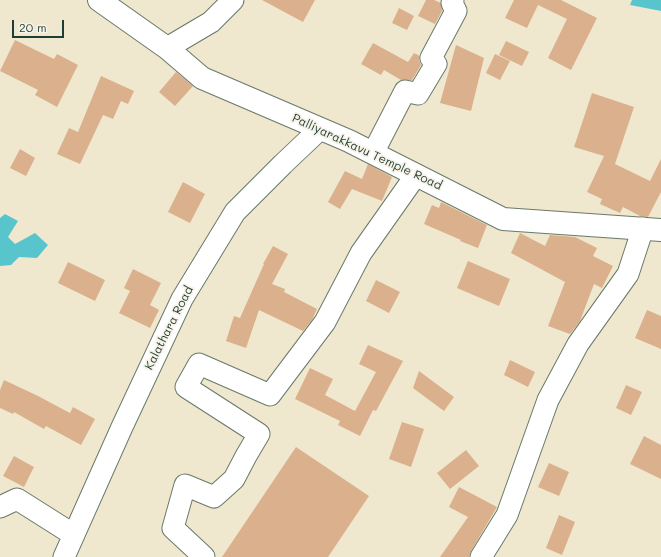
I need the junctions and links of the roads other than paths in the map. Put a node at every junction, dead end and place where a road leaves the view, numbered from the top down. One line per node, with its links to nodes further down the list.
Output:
1 (99, 0): 4 (street, Palliyarakkavu Temple Road)
2 (233, 0): 4 (street)
3 (453, 0): 6 (street)
4 (167, 48): 5 (street, Palliyarakkavu Temple Road)
5 (320, 129): 6 (street, Palliyarakkavu Temple Road); 10 (street, Kalathara Road)
6 (372, 153): 7 (street, Palliyarakkavu Temple Road)
7 (416, 175): 8 (street, Palliyarakkavu Temple Road); 12 (street)
8 (652, 229): 13 (street)
9 (0, 507): 10 (street)
10 (74, 535): 11 (street, Kalathara Road)
11 (64, 557)
12 (204, 557)
13 (481, 557)

